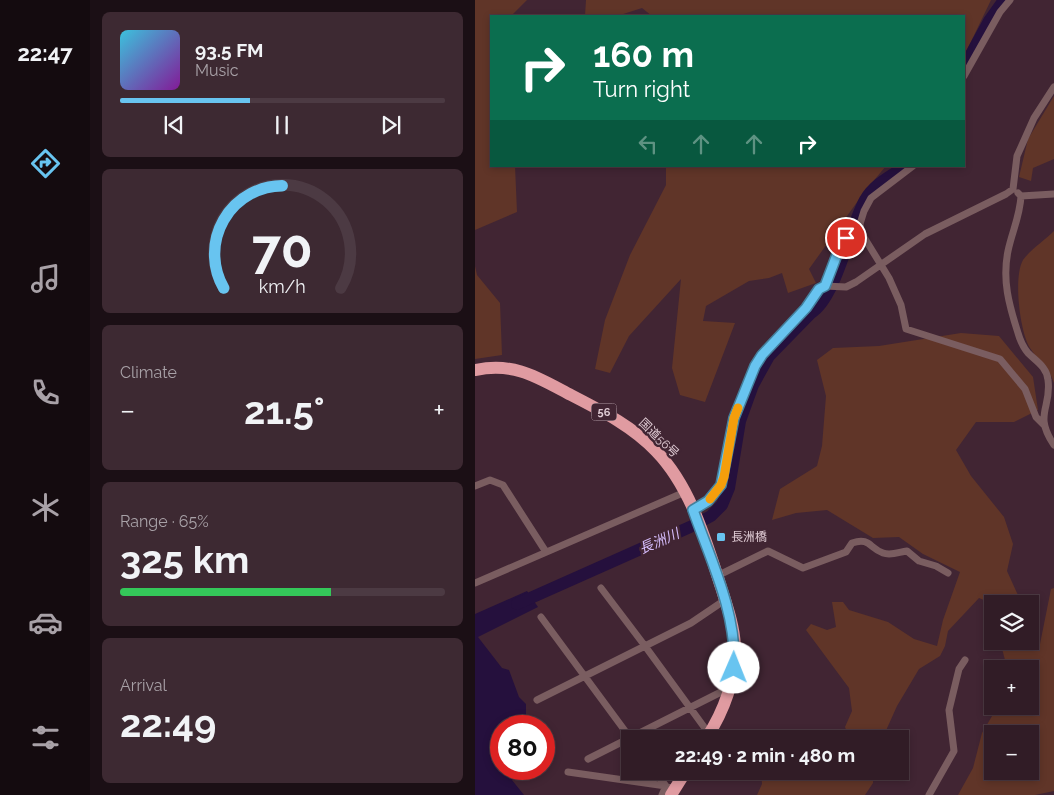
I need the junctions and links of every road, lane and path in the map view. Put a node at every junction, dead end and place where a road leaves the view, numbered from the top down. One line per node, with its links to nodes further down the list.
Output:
1 (1010, 0): 2 (street)
2 (965, 74)
3 (1054, 87): 5 (street)
4 (912, 167): 8 (street)
5 (1013, 189): 7 (street); 9 (street)
6 (1054, 194): 7 (street)
7 (1021, 196): 12 (street)
8 (862, 234): 9 (street); 10 (street)
9 (881, 266): 10 (street); 12 (street)
10 (825, 286): 16 (street)
11 (475, 370): 15 (highway, 国道56号 / 56)
12 (1044, 425): 13 (street)
13 (1054, 445)
14 (475, 486): 17 (street)
15 (685, 492): 16 (highway, 国道56号 / 56); 17 (street)
16 (694, 512): 19 (highway, 国道56号 / 56)
17 (546, 552): 20 (street)
18 (948, 573): 19 (street)
19 (717, 576): 22 (highway, 国道56号 / 56)
20 (475, 583)
21 (601, 588): 24 (street)
22 (725, 600): 24 (street); 27 (highway, 国道56号 / 56)
23 (541, 616): 26 (street)
24 (645, 646): 26 (street); 29 (street)
25 (965, 660): 41 (street)
26 (585, 676): 28 (street); 30 (street)
27 (730, 692): 29 (street); 33 (highway, 国道56号 / 56)
28 (537, 700)
29 (690, 708): 31 (street); 32 (street)
30 (625, 730)
31 (647, 730)
32 (706, 730)
33 (711, 730)
34 (621, 743): 35 (street)
35 (588, 759)
36 (568, 772): 39 (street)
37 (663, 780): 39 (street)
38 (679, 780): 39 (highway)
39 (671, 790): 40 (street)
40 (663, 795)
41 (929, 795)

